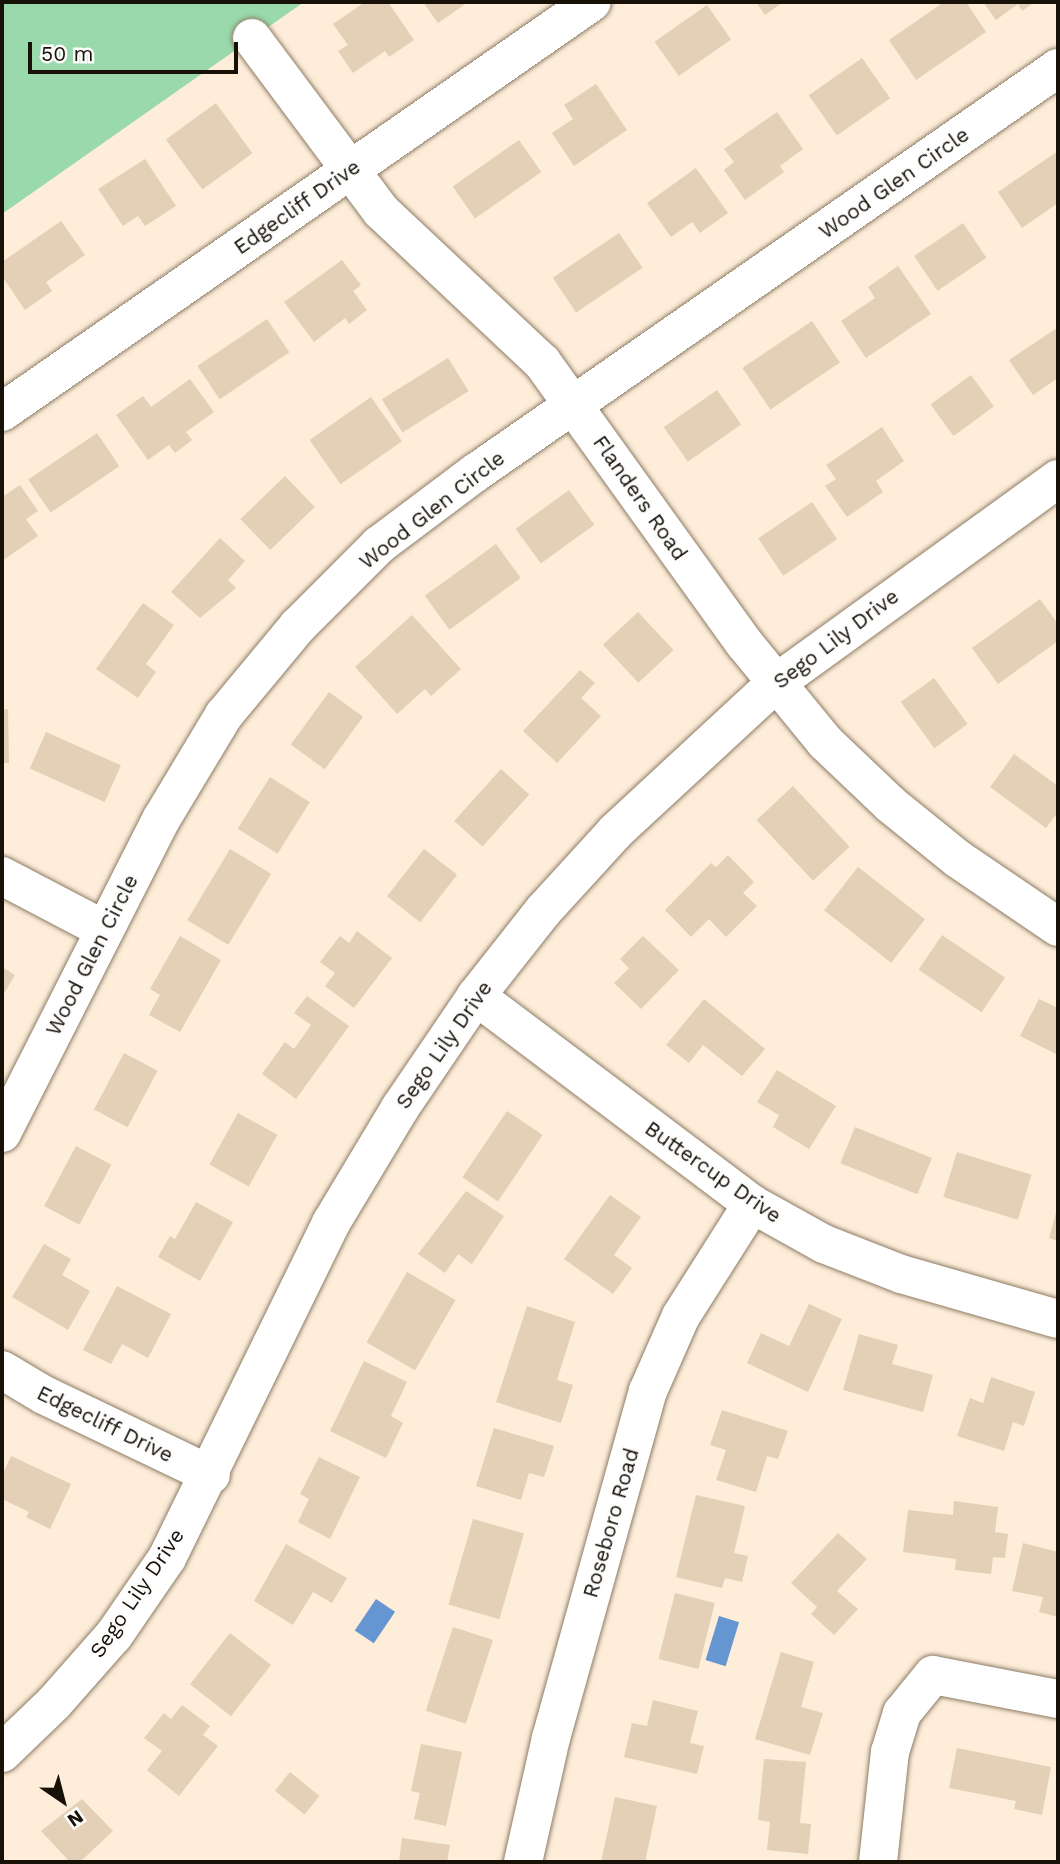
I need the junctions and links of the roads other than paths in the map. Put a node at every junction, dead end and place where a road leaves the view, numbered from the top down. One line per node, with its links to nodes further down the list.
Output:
1 (592, 2): 4 (street, Edgecliff Drive)
2 (252, 38): 4 (street, Flanders Road)
3 (1058, 68): 5 (street, Wood Glen Circle)
4 (348, 172): 5 (street, Flanders Road); 6 (street, Edgecliff Drive)
5 (574, 405): 8 (street, Flanders Road); 11 (street, Wood Glen Circle)
6 (2, 412)
7 (1058, 480): 8 (street, Sego Lily Drive)
8 (776, 683): 10 (street, Flanders Road); 12 (street, Sego Lily Drive)
9 (2, 876): 11 (street)
10 (1058, 927)
11 (105, 930): 13 (street, Wood Glen Circle)
12 (476, 996): 14 (street, Buttercup Drive); 17 (street, Sego Lily Drive)
13 (2, 1133)
14 (752, 1204): 15 (street, Buttercup Drive); 20 (street, Roseboro Road)
15 (1058, 1319)
16 (2, 1370): 17 (street, Edgecliff Drive)
17 (211, 1475): 19 (street, Sego Lily Drive)
18 (1058, 1699): 21 (street)
19 (2, 1752)
20 (523, 1862)
21 (878, 1862)

